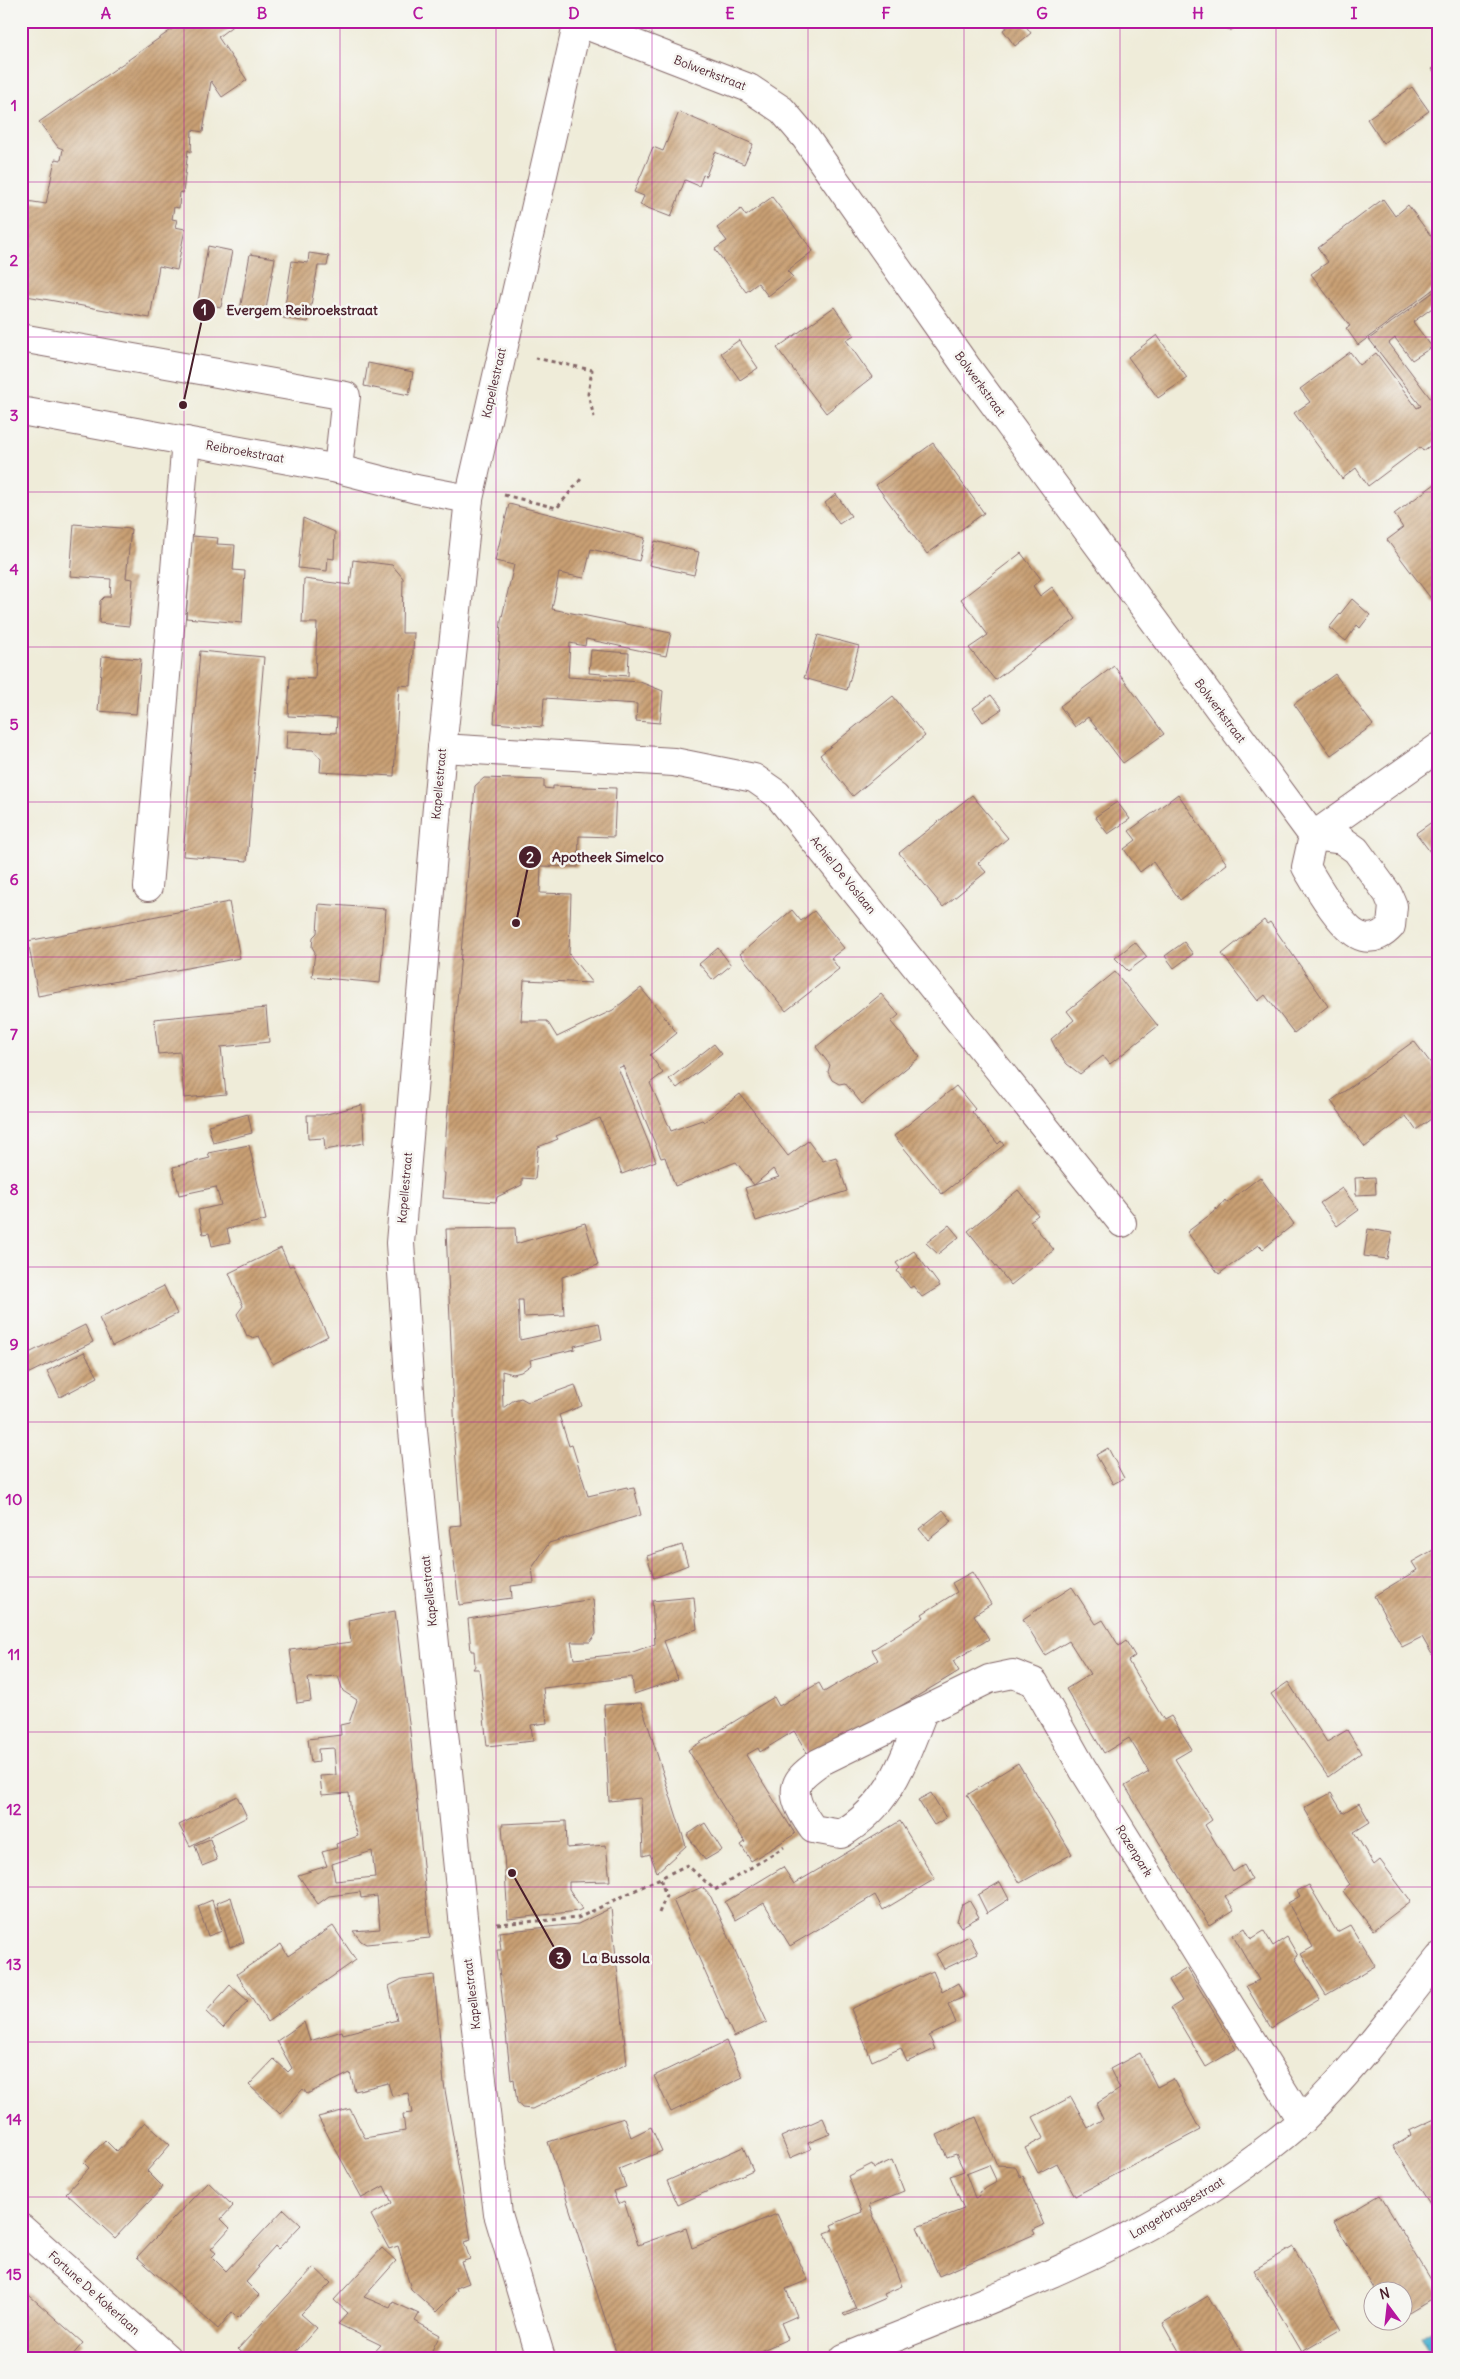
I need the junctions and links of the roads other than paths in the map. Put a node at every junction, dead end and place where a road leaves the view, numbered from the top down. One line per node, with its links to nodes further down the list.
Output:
1 (578, 22): 6 (street, Kapellestraat); 7 (street, Bolwerkstraat)
2 (21, 338): 5 (street)
3 (21, 410): 4 (street, Reibroekstraat)
4 (186, 441): 5 (street, Reibroekstraat); 9 (street)
5 (338, 469): 6 (street, Reibroekstraat)
6 (470, 493): 8 (street, Kapellestraat)
7 (1439, 747)
8 (442, 748): 10 (street, Achiel De Voslaan); 16 (street, Kapellestraat)
9 (148, 888)
10 (1122, 1224)
11 (923, 1712): 11 (street, Rozenpark); 13 (street, Rozenpark)
12 (1439, 1958): 13 (street, Langerbrugsestraat)
13 (1302, 2120): 17 (street, Langerbrugsestraat)
14 (21, 2228): 15 (street, Fortune De Kokerlaan)
15 (167, 2358)
16 (541, 2358)
17 (844, 2358)

